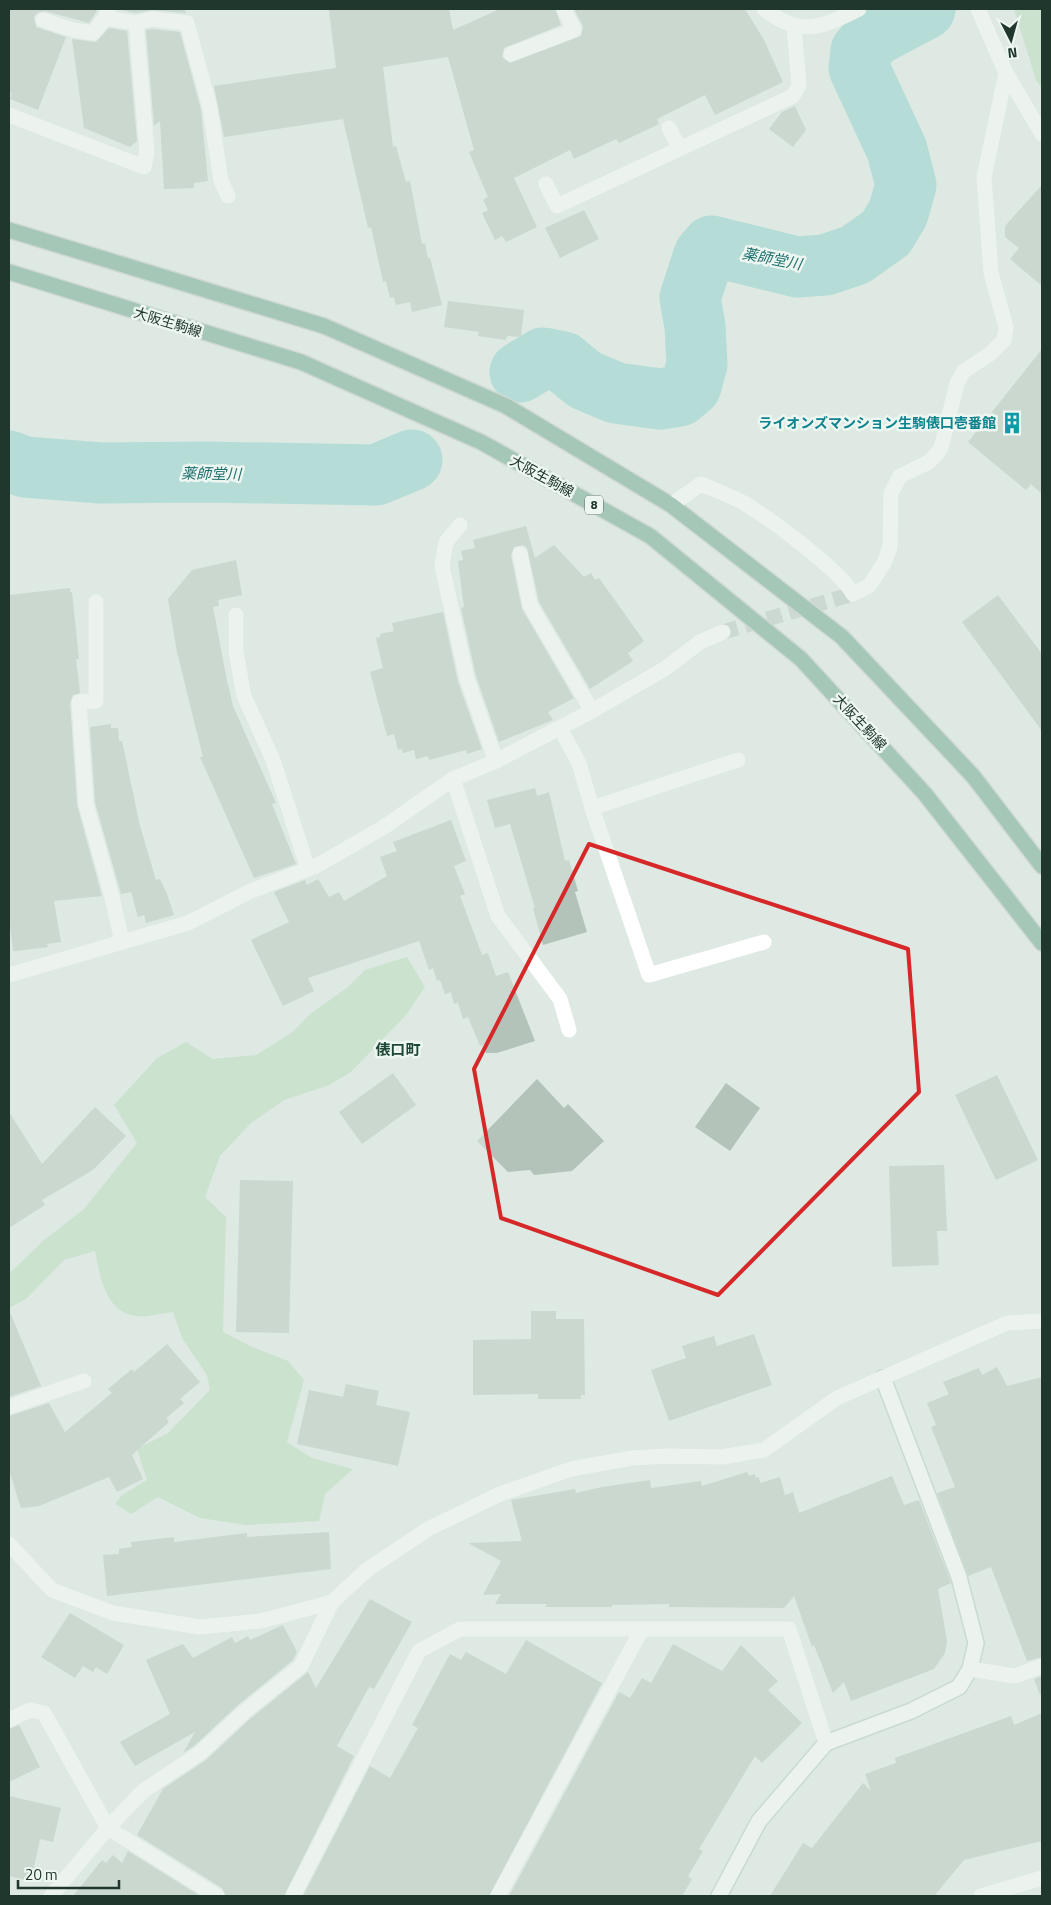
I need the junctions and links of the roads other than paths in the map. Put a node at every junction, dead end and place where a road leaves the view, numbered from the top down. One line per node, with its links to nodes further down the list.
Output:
1 (564, 9): 9 (street)
2 (764, 9): 8 (street)
3 (859, 9): 8 (street)
4 (978, 9): 10 (street)
5 (106, 13): 6 (street); 7 (street)
6 (43, 20)
7 (136, 23): 11 (street); 16 (street)
8 (794, 27): 14 (street)
9 (511, 54)
10 (1006, 73): 13 (street); 19 (street)
11 (9, 115)
12 (669, 128): 14 (street)
13 (1042, 134)
14 (679, 147): 15 (street)
15 (546, 184)
16 (228, 196)
17 (9, 230): 19 (main road)
18 (9, 272): 35 (main road, 大阪生駒線 / 8)
19 (671, 506): 31 (main road)
20 (460, 525): 28 (street)
21 (520, 554): 25 (street)
22 (96, 602): 33 (street)
23 (236, 615): 32 (street)
24 (722, 632): 25 (street)
25 (592, 711): 26 (street)
26 (560, 728): 28 (street); 30 (street)
27 (738, 760): 30 (street)
28 (496, 761): 29 (street)
29 (453, 779): 32 (street); 37 (street)
30 (592, 808): 34 (street)
31 (1042, 866)
32 (308, 869): 33 (street)
33 (122, 942): 36 (street)
34 (764, 942)
35 (1042, 944)
36 (9, 975)
37 (569, 1030)
38 (1042, 1321): 39 (street)
39 (883, 1378): 43 (street); 46 (street)
40 (84, 1382): 41 (street)
41 (9, 1407)
42 (9, 1544): 43 (street)
43 (332, 1602): 49 (street)
44 (642, 1629): 48 (street); 53 (street); 54 (street)
45 (1042, 1666): 46 (street)
46 (970, 1669): 48 (street)
47 (9, 1720): 49 (street)
48 (826, 1744): 55 (street)
49 (108, 1828): 51 (street); 52 (street)
50 (1040, 1884): 56 (street)
51 (53, 1895)
52 (217, 1896)
53 (293, 1896)
54 (498, 1896)
55 (719, 1896)
56 (981, 1896)

